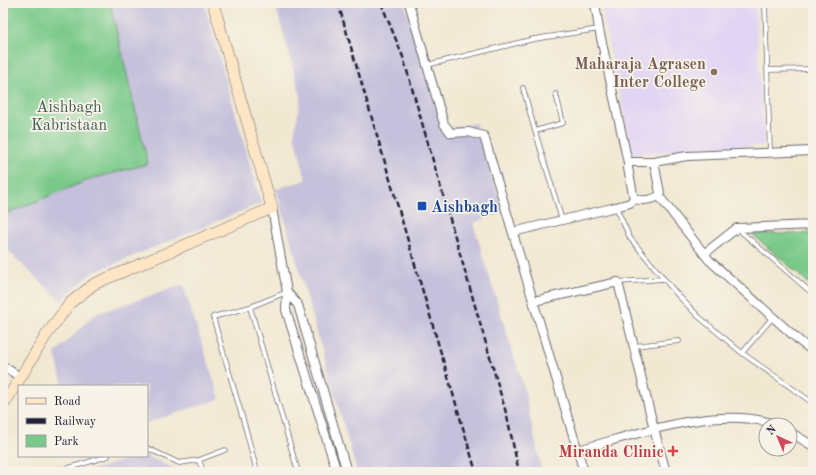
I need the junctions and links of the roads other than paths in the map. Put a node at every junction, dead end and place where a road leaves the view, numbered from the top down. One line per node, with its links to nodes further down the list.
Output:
1 (213, 3): 19 (street)
2 (409, 3): 6 (street)
3 (595, 3): 5 (street)
4 (765, 3): 8 (lane)
5 (599, 29): 6 (lane); 15 (street)
6 (427, 65): 23 (street)
7 (813, 69): 8 (lane)
8 (767, 70): 13 (lane)
9 (524, 88): 11 (lane)
10 (556, 94): 11 (lane)
11 (535, 131): 20 (lane)
12 (813, 151): 13 (street)
13 (770, 153): 14 (street)
14 (654, 162): 15 (street); 16 (street)
15 (628, 163): 17 (street)
16 (659, 196): 17 (street); 24 (street)
17 (634, 200): 18 (street)
18 (616, 207): 20 (street); 25 (lane)
19 (272, 208): 27 (street); 37 (street)
20 (562, 220): 23 (street)
21 (813, 225): 22 (street)
22 (737, 228): 24 (street); 28 (lane)
23 (513, 232): 29 (street)
24 (704, 254): 31 (street)
25 (663, 279): 26 (lane); 35 (lane)
26 (618, 282): 29 (street); 33 (street)
27 (287, 292): 30 (lane); 53 (street); 54 (street)
28 (813, 294)
29 (534, 302): 46 (street)
30 (250, 307): 51 (lane); 52 (lane)
31 (773, 317): 34 (street); 35 (lane)
32 (679, 341): 33 (lane)
33 (634, 346): 41 (street)
34 (813, 351)
35 (742, 353): 38 (lane)
36 (3, 366): 37 (street)
37 (20, 377): 39 (street)
38 (813, 403)
39 (3, 406)
40 (758, 421): 41 (street)
41 (654, 429): 46 (street); 56 (street)
42 (798, 437): 43 (street)
43 (813, 446)
44 (148, 448): 48 (lane)
45 (225, 450): 48 (lane)
46 (578, 450): 55 (street)
47 (105, 457): 49 (lane)
48 (199, 460): 50 (lane)
49 (56, 472)
50 (203, 472)
51 (257, 472)
52 (298, 472)
53 (337, 472)
54 (347, 472)
55 (584, 472)
56 (666, 472)

